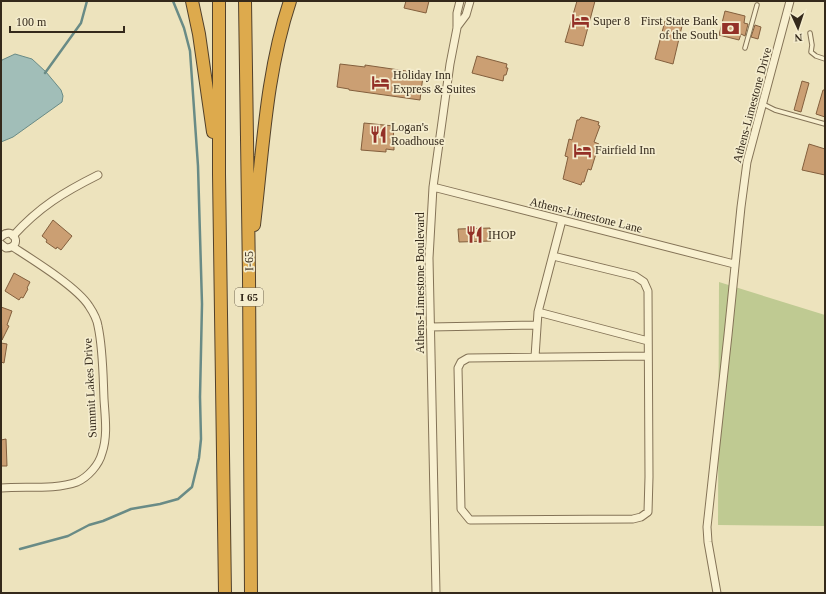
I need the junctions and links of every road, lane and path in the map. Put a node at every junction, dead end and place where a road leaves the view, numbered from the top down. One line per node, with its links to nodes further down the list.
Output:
1 (192, 1): 15 (highway)
2 (220, 1): 15 (highway, I 65)
3 (245, 1): 25 (highway, I-65 / I 65)
4 (290, 1): 25 (highway)
5 (460, 1): 9 (street, Athens-Limestone Boulevard)
6 (470, 1): 9 (street, Athens-Limestone Boulevard)
7 (790, 1): 13 (street, Athens-Limestone Drive)
8 (757, 5): 11 (lane)
9 (457, 28): 17 (street, Athens-Limestone Boulevard)
10 (810, 32): 12 (lane)
11 (745, 48)
12 (825, 59)
13 (763, 104): 14 (lane); 24 (street, Athens-Limestone Drive)
14 (825, 124)
15 (219, 174): 33 (highway, I 65)
16 (98, 175): 19 (street)
17 (433, 187): 18 (street, Athens-Limestone Lane); 28 (street, Athens-Limestone Boulevard)
18 (562, 220): 23 (street); 24 (street, Athens-Limestone Lane)
19 (13, 236): 20 (street); 21 (street)
20 (1, 237)
21 (13, 247): 22 (street); 32 (street, Summit Lakes Drive)
22 (2, 248)
23 (553, 256): 26 (street); 29 (street)
24 (734, 264): 36 (street, Athens-Limestone Drive)
25 (249, 276): 34 (highway, I-65 / I 65)
26 (538, 312): 27 (street); 29 (street)
27 (536, 325): 28 (street); 31 (street)
28 (430, 327): 35 (street, Athens-Limestone Boulevard)
29 (648, 341): 30 (street)
30 (648, 356): 31 (street); 31 (street)
31 (535, 357)
32 (1, 488)
33 (225, 593)
34 (251, 593)
35 (436, 593)
36 (717, 593)

